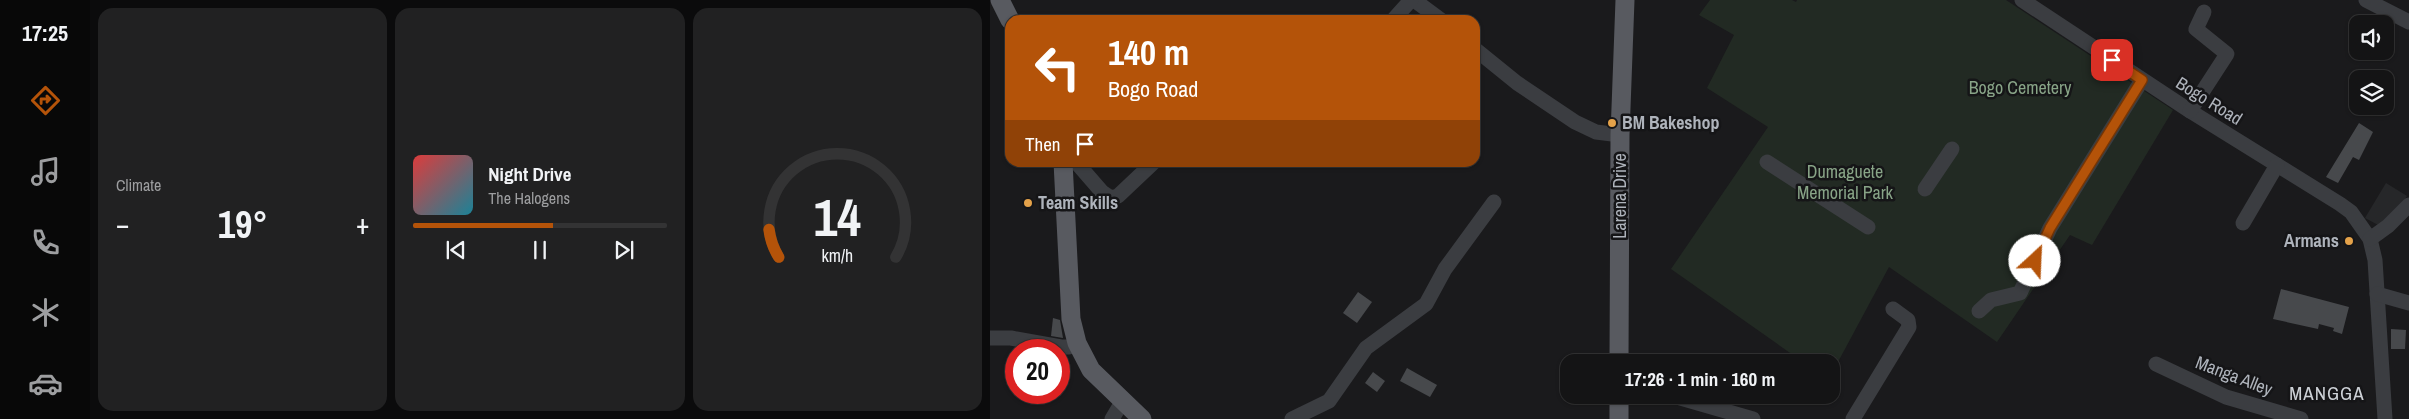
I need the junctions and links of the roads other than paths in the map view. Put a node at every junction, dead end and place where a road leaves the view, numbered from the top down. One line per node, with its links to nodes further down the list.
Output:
1 (1000, 0): 7 (main road)
2 (1413, 0): 8 (street); 9 (street)
3 (1625, 0): 14 (main road, Larena Drive)
4 (2022, 0): 12 (street, Bogo Road)
5 (2366, 0): 10 (street)
6 (2204, 12): 13 (street)
7 (1008, 15)
8 (1399, 15)
9 (1434, 15)
10 (2409, 22)
11 (1480, 52): 14 (street)
12 (2142, 80): 13 (street, Bogo Road); 30 (street)
13 (2190, 111): 17 (street, Bogo Road)
14 (1620, 135): 33 (main road, Larena Drive)
15 (1952, 149): 21 (street)
16 (1767, 162): 25 (street)
17 (2277, 165): 24 (street); 26 (street, Bogo Road)
18 (1063, 167): 32 (main road)
19 (1080, 167): 20 (street)
20 (1149, 167)
21 (1925, 189)
22 (1494, 202): 40 (street)
23 (2409, 206): 26 (street)
24 (2243, 223)
25 (1868, 227)
26 (2370, 239): 27 (street)
27 (2377, 294): 28 (street); 45 (street)
28 (2409, 303)
29 (1893, 309): 43 (street)
30 (1980, 311)
31 (990, 338): 32 (street)
32 (1077, 343): 35 (main road)
33 (1619, 354)
34 (2156, 364): 44 (street, Manga Alley)
35 (1122, 402): 38 (street); 39 (main road)
36 (1619, 404): 41 (main road)
37 (1701, 404): 42 (street)
38 (1112, 419)
39 (1142, 419)
40 (1292, 419)
41 (1619, 419)
42 (1753, 419)
43 (1853, 419)
44 (2301, 419)
45 (2385, 419)

